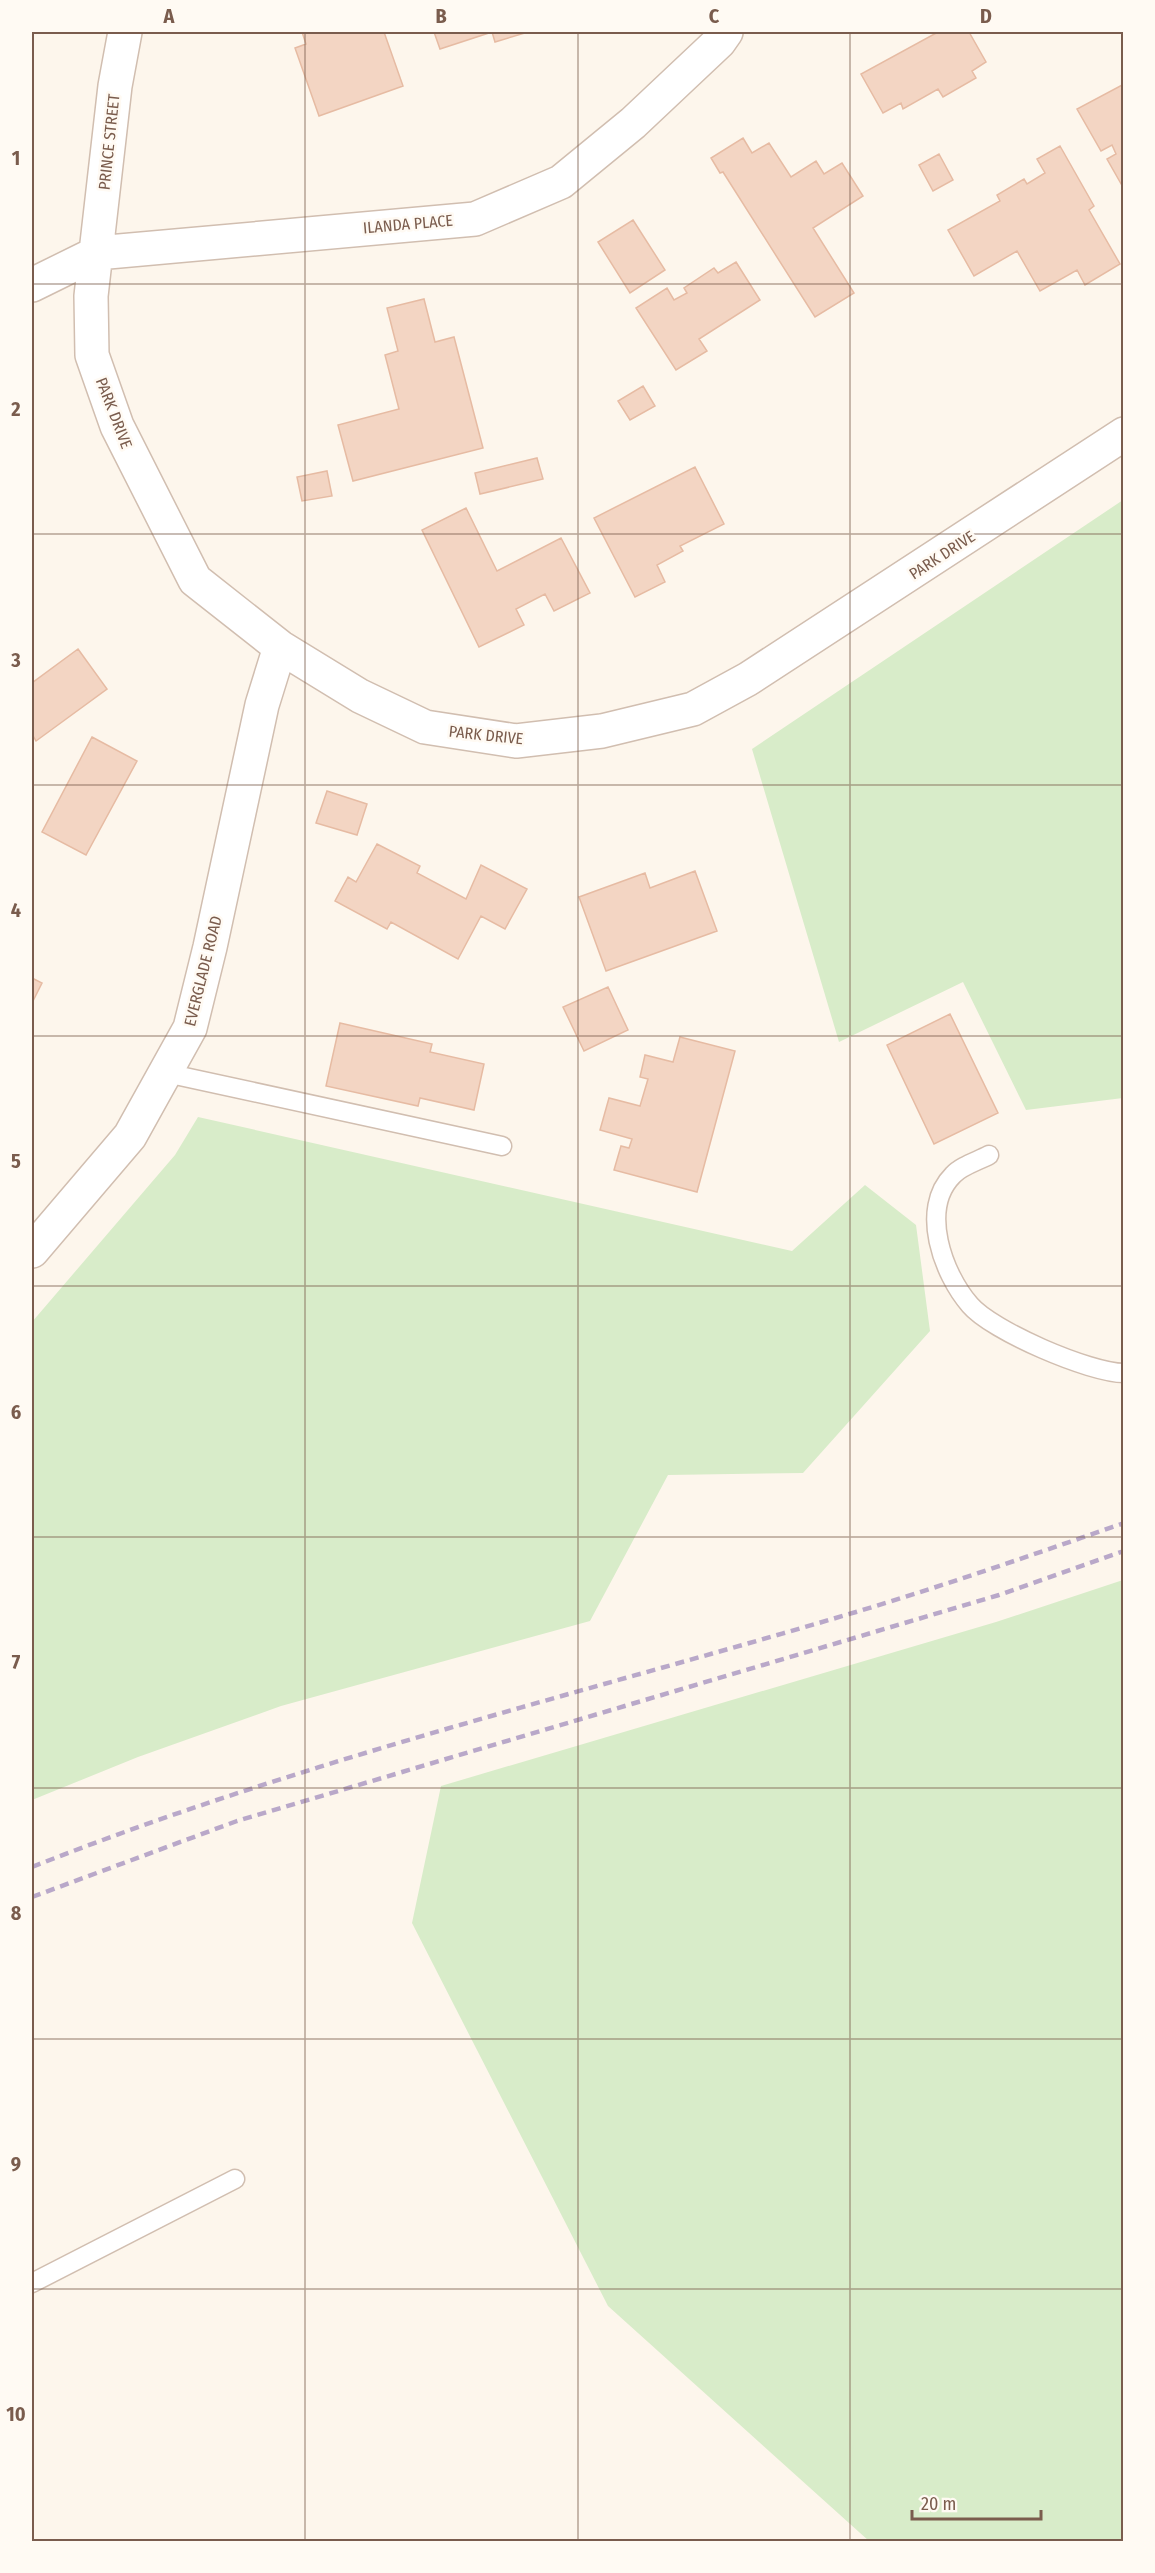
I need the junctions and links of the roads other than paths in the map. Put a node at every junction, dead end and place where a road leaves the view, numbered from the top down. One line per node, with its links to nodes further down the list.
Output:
1 (125, 32): 3 (street, PRINCE STREET)
2 (726, 32): 3 (street, ILANDA PLACE)
3 (97, 253): 4 (street, ILANDA PLACE); 6 (street, PARK DRIVE)
4 (32, 285)
5 (1124, 434): 6 (street, PARK DRIVE)
6 (280, 647): 7 (street, EVERGLADE ROAD)
7 (166, 1073): 8 (lane); 10 (street, EVERGLADE ROAD)
8 (502, 1146)
9 (989, 1155): 11 (lane)
10 (32, 1251)
11 (1124, 1373)
12 (235, 2179): 13 (lane)
13 (32, 2283)

